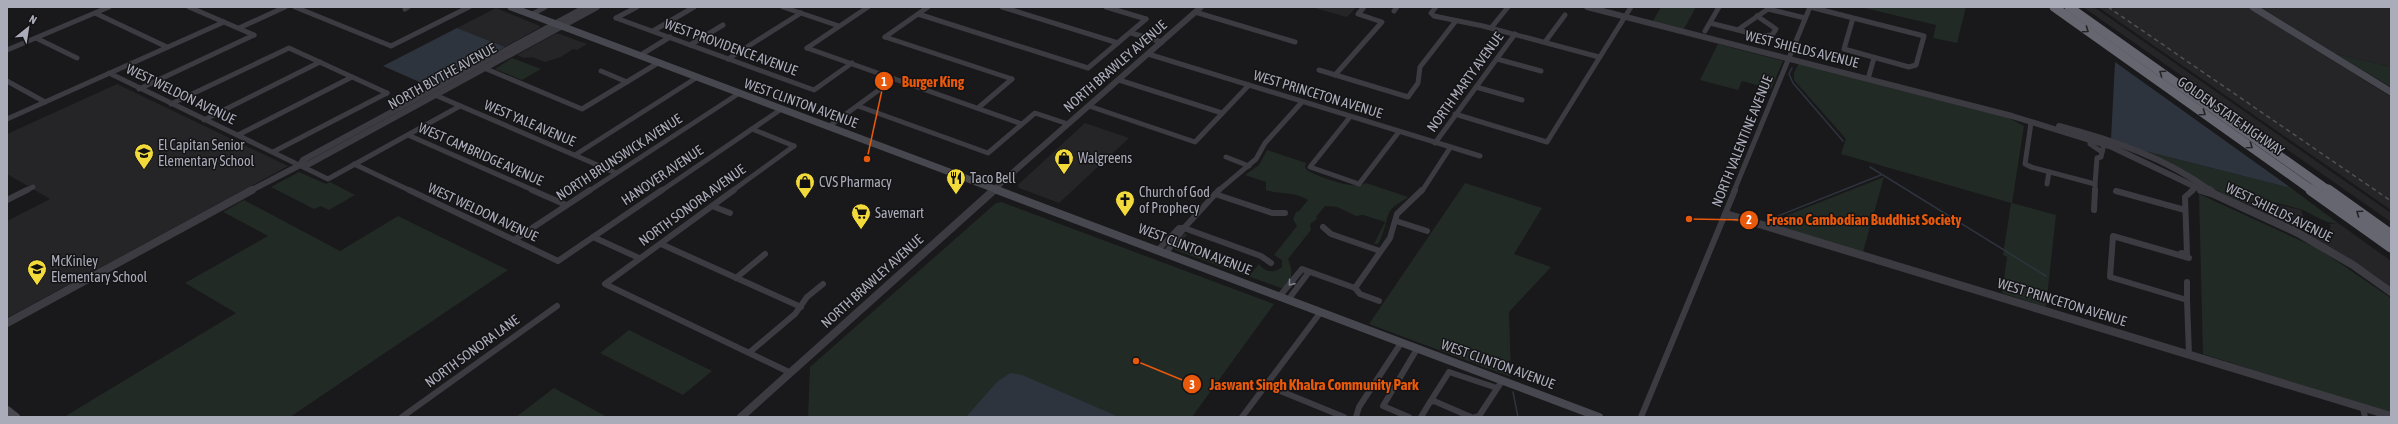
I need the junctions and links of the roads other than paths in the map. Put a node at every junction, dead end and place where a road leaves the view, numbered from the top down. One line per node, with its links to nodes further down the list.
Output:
1 (109, 7): 30 (street)
2 (189, 7): 39 (street)
3 (285, 7): 45 (street)
4 (295, 7): 5 (street)
5 (469, 7)
6 (511, 7): 33 (main road, WEST CLINTON AVENUE)
7 (545, 7): 33 (street)
8 (586, 7): 43 (street, NORTH BLYTHE AVENUE)
9 (597, 7): 43 (street, NORTH BLYTHE AVENUE)
10 (637, 7): 49 (street, WEST PROVIDENCE AVENUE)
11 (694, 7): 49 (street)
12 (783, 7): 31 (street)
13 (868, 7): 44 (street)
14 (928, 7): 32 (street)
15 (1002, 7): 57 (street)
16 (1106, 7): 50 (street)
17 (1201, 7): 29 (street, NORTH BRAWLEY AVENUE)
18 (1364, 7): 77 (street)
19 (1436, 7): 40 (street)
20 (1508, 7): 46 (street, NORTH MARTY AVENUE)
21 (1586, 7): 36 (street, WEST SHIELDS AVENUE)
22 (1631, 7): 36 (street)
23 (1719, 7): 41 (street)
24 (1810, 7): 37 (street, NORTH VALENTINE AVENUE); 38 (street)
25 (2054, 7): 153 (highway, GOLDEN STATE HIGHWAY, one-way to 153)
26 (2068, 7): 149 (highway, GOLDEN STATE HIGHWAY, one-way to 26)
27 (2253, 7): 88 (main road)
28 (1768, 8): 35 (street); 37 (street)
29 (1195, 12): 54 (street, NORTH BRAWLEY AVENUE); 55 (street)
30 (95, 13): 53 (street); 59 (street)
31 (800, 13): 44 (street); 66 (street)
32 (918, 14): 57 (street); 98 (street)
33 (531, 15): 43 (main road, WEST CLINTON AVENUE)
34 (1565, 15): 56 (street)
35 (1757, 16): 47 (street); 47 (street)
36 (1625, 17): 63 (street); 68 (street, WEST SHIELDS AVENUE)
37 (1805, 18): 68 (street, NORTH VALENTINE AVENUE)
38 (1853, 18): 65 (street); 65 (street)
39 (224, 22): 45 (street); 59 (street)
40 (1455, 22): 46 (street); 77 (street)
41 (1710, 23): 47 (street); 48 (street)
42 (723, 24): 58 (street)
43 (558, 25): 62 (main road, WEST CLINTON AVENUE); 72 (street, NORTH BLYTHE AVENUE); 124 (street, NORTH BLYTHE AVENUE)
44 (839, 26): 71 (street)
45 (239, 28): 87 (street)
46 (1492, 28): 51 (street)
47 (1739, 29)
48 (1705, 30)
49 (653, 31): 52 (street, WEST PROVIDENCE AVENUE)
50 (1131, 33): 54 (street); 57 (street)
51 (1515, 34): 56 (street); 67 (street, NORTH MARTY AVENUE)
52 (670, 37): 58 (street, WEST PROVIDENCE AVENUE); 62 (street)
53 (36, 38): 60 (street); 64 (street)
54 (1162, 42): 61 (street, NORTH BRAWLEY AVENUE)
55 (1295, 42)
56 (1545, 42): 63 (street)
57 (1118, 43)
58 (690, 45): 66 (street, WEST PROVIDENCE AVENUE)
59 (167, 48): 76 (street)
60 (7, 50)
61 (1148, 54): 83 (street, NORTH BRAWLEY AVENUE); 85 (street, WEST PRINCETON AVENUE)
62 (639, 56): 70 (main road, WEST CLINTON AVENUE)
63 (1599, 57): 101 (street)
64 (77, 58)
65 (1874, 58): 81 (street)
66 (728, 59): 71 (street, WEST PROVIDENCE AVENUE)
67 (1497, 59): 75 (street); 86 (street, NORTH MARTY AVENUE)
68 (1788, 59): 81 (street, WEST SHIELDS AVENUE); 143 (street, NORTH VALENTINE AVENUE)
69 (320, 62): 78 (street); 94 (street); 105 (street)
70 (658, 63): 79 (main road, WEST CLINTON AVENUE); 84 (street)
71 (852, 64): 80 (street)
72 (484, 68): 84 (street); 90 (street, NORTH BLYTHE AVENUE)
73 (1319, 70): 77 (street)
74 (601, 71): 84 (street)
75 (1540, 72)
76 (109, 73): 87 (street, WEST WELDON AVENUE); 92 (street)
77 (1335, 75)
78 (352, 77): 112 (street); 118 (street)
79 (696, 78): 89 (main road, WEST CLINTON AVENUE); 120 (street)
80 (894, 78): 96 (street); 98 (street)
81 (1868, 79): 102 (street, WEST SHIELDS AVENUE)
82 (7, 80): 92 (street)
83 (1119, 80): 97 (street, NORTH BRAWLEY AVENUE); 100 (street)
84 (627, 82)
85 (1249, 85): 93 (street, WEST PRINCETON AVENUE); 100 (street)
86 (1476, 87): 91 (street); 101 (street, NORTH MARTY AVENUE)
87 (139, 89): 94 (street, WEST WELDON AVENUE)
88 (2391, 92)
89 (738, 94): 99 (main road, WEST CLINTON AVENUE); 127 (street, NORTH BRUNSWICK AVENUE)
90 (435, 95): 95 (street, WEST YALE AVENUE); 124 (street, NORTH BLYTHE AVENUE)
91 (1522, 100)
92 (46, 102): 104 (street)
93 (1302, 102): 103 (street, WEST PRINCETON AVENUE); 125 (street)
94 (171, 104): 105 (street, WEST WELDON AVENUE)
95 (460, 106): 113 (street); 120 (street, WEST YALE AVENUE)
96 (858, 106): 107 (street); 109 (street)
97 (1089, 106): 100 (street); 108 (street, NORTH BRAWLEY AVENUE)
98 (978, 108): 107 (street)
99 (780, 110): 109 (main road, WEST CLINTON AVENUE); 110 (street, HANOVER AVENUE)
100 (1222, 113)
101 (1455, 114): 115 (street, NORTH MARTY AVENUE)
102 (2012, 116): 106 (street, WEST SHIELDS AVENUE); 135 (street, WEST SHIELDS AVENUE)
103 (1350, 117): 111 (street, WEST PRINCETON AVENUE); 111 (street)
104 (7, 119)
105 (204, 120): 112 (street, WEST WELDON AVENUE)
106 (2031, 123): 114 (street, WEST SHIELDS AVENUE); 126 (street)
107 (1022, 124): 108 (street)
108 (1068, 124): 132 (street, NORTH BRAWLEY AVENUE)
109 (828, 128): 132 (main road, WEST CLINTON AVENUE)
110 (752, 129): 138 (street, NORTH SONORA AVENUE); 150 (street, HANOVER AVENUE)
111 (1398, 133): 115 (street, WEST PRINCETON AVENUE)
112 (238, 135): 118 (street, WEST WELDON AVENUE)
113 (408, 135): 123 (street); 137 (street, WEST CAMBRIDGE AVENUE)
114 (2090, 140): 116 (street, WEST SHIELDS AVENUE); 119 (street)
115 (1435, 143): 117 (street, WEST PRINCETON AVENUE)
116 (2104, 144): 119 (street); 131 (street, WEST SHIELDS AVENUE)
117 (1450, 148): 121 (street, WEST PRINCETON AVENUE); 144 (street, NORTH MARTY AVENUE)
118 (272, 152): 124 (street, WEST WELDON AVENUE)
119 (2102, 152): 129 (street)
120 (575, 155): 127 (street, WEST YALE AVENUE)
121 (1480, 156)
122 (1226, 157): 125 (street)
123 (354, 164): 124 (street, WEST WELDON AVENUE); 151 (street, WEST WELDON AVENUE)
124 (300, 165): 173 (street, NORTH BLYTHE AVENUE)
125 (1249, 166): 134 (street)
126 (2049, 172): 128 (street); 129 (street)
127 (616, 173): 137 (street, NORTH BRUNSWICK AVENUE)
128 (2047, 184)
129 (2095, 184): 139 (street)
130 (33, 187): 136 (street)
131 (2195, 188): 135 (street, WEST SHIELDS AVENUE); 140 (street)
132 (995, 189): 155 (main road, WEST CLINTON AVENUE); 178 (street, NORTH BRAWLEY AVENUE)
133 (2116, 191): 140 (street)
134 (1215, 194): 142 (street); 146 (street)
135 (2214, 194): 166 (street, WEST SHIELDS AVENUE)
136 (7, 200)
137 (566, 205): 151 (street, NORTH BRUNSWICK AVENUE)
138 (712, 206): 141 (street); 152 (street, NORTH SONORA AVENUE)
139 (2094, 210)
140 (2185, 210): 148 (street)
141 (730, 213)
142 (1285, 213)
143 (1726, 214): 177 (street, WEST PRINCETON AVENUE); 196 (street, NORTH VALENTINE AVENUE)
144 (1396, 221): 147 (street); 154 (street, NORTH MARTY AVENUE)
145 (1323, 227): 154 (street)
146 (1184, 228): 155 (street); 160 (street)
147 (1427, 231)
148 (2112, 233)
149 (2391, 235)
150 (593, 237): 157 (street); 159 (street, HANOVER AVENUE)
151 (514, 240): 159 (street, WEST WELDON AVENUE)
152 (660, 244): 157 (street, NORTH SONORA AVENUE); 162 (street)
153 (2391, 247)
154 (1380, 250): 165 (street, NORTH MARTY AVENUE)
155 (1162, 252): 167 (main road, WEST CLINTON AVENUE)
156 (765, 254): 162 (street)
157 (639, 258): 176 (street, NORTH SONORA AVENUE)
158 (2189, 258): 168 (street)
159 (558, 261)
160 (1271, 263)
161 (1309, 272): 165 (street); 167 (street); 167 (street, one-way to 167)
162 (736, 278): 171 (street)
163 (2187, 282): 168 (street)
164 (823, 284): 171 (street)
165 (1355, 288): 169 (street)
166 (2391, 292)
167 (1284, 298): 172 (main road, WEST CLINTON AVENUE)
168 (2187, 300): 177 (street)
169 (1379, 301)
170 (557, 306): 186 (street, NORTH SONORA LANE)
171 (801, 307): 176 (street)
172 (1320, 313): 174 (main road, WEST CLINTON AVENUE); 180 (street)
173 (7, 323)
174 (1401, 344): 175 (main road, WEST CLINTON AVENUE); 190 (street)
175 (1417, 349): 179 (main road, WEST CLINTON AVENUE); 191 (street)
176 (750, 352): 178 (street)
177 (2189, 355): 182 (street, WEST PRINCETON AVENUE)
178 (791, 373): 187 (street, NORTH BRAWLEY AVENUE)
179 (1499, 384): 181 (street); 194 (street); 195 (main road, WEST CLINTON AVENUE)
180 (1266, 385): 188 (street); 189 (street)
181 (1430, 402): 192 (street); 193 (street)
182 (2363, 408): 184 (street, WEST PRINCETON AVENUE); 197 (street)
183 (7, 410): 185 (main road)
184 (2391, 416)
185 (16, 417)
186 (402, 417)
187 (742, 417)
188 (1242, 417)
189 (1344, 417)
190 (1356, 417)
191 (1409, 417)
192 (1421, 417)
193 (1471, 417)
194 (1475, 417)
195 (1599, 417)
196 (1641, 417)
197 (2364, 417)

